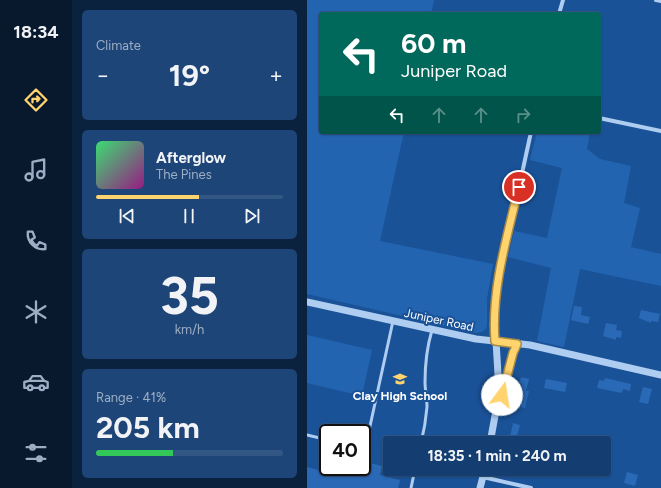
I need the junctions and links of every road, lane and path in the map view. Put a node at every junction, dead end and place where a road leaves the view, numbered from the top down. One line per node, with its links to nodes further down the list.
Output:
1 (563, 0): 4 (street)
2 (656, 0): 3 (street)
3 (661, 1)
4 (560, 12)
5 (601, 118): 6 (street)
6 (661, 131)
7 (531, 134): 11 (street)
8 (307, 302): 9 (street, Juniper Road)
9 (393, 321): 10 (street, Juniper Road); 14 (lane)
10 (432, 330): 11 (street, Juniper Road); 17 (lane)
11 (495, 341): 12 (street, Juniper Road); 15 (street)
12 (517, 344): 13 (street, Juniper Road); 15 (street)
13 (661, 375)
14 (370, 424)
15 (495, 424): 18 (street)
16 (307, 435): 19 (lane)
17 (423, 436)
18 (492, 436)
19 (319, 438)
20 (414, 476): 22 (lane)
21 (483, 477): 23 (street); 24 (street)
22 (411, 488)
23 (480, 488)
24 (531, 488)

